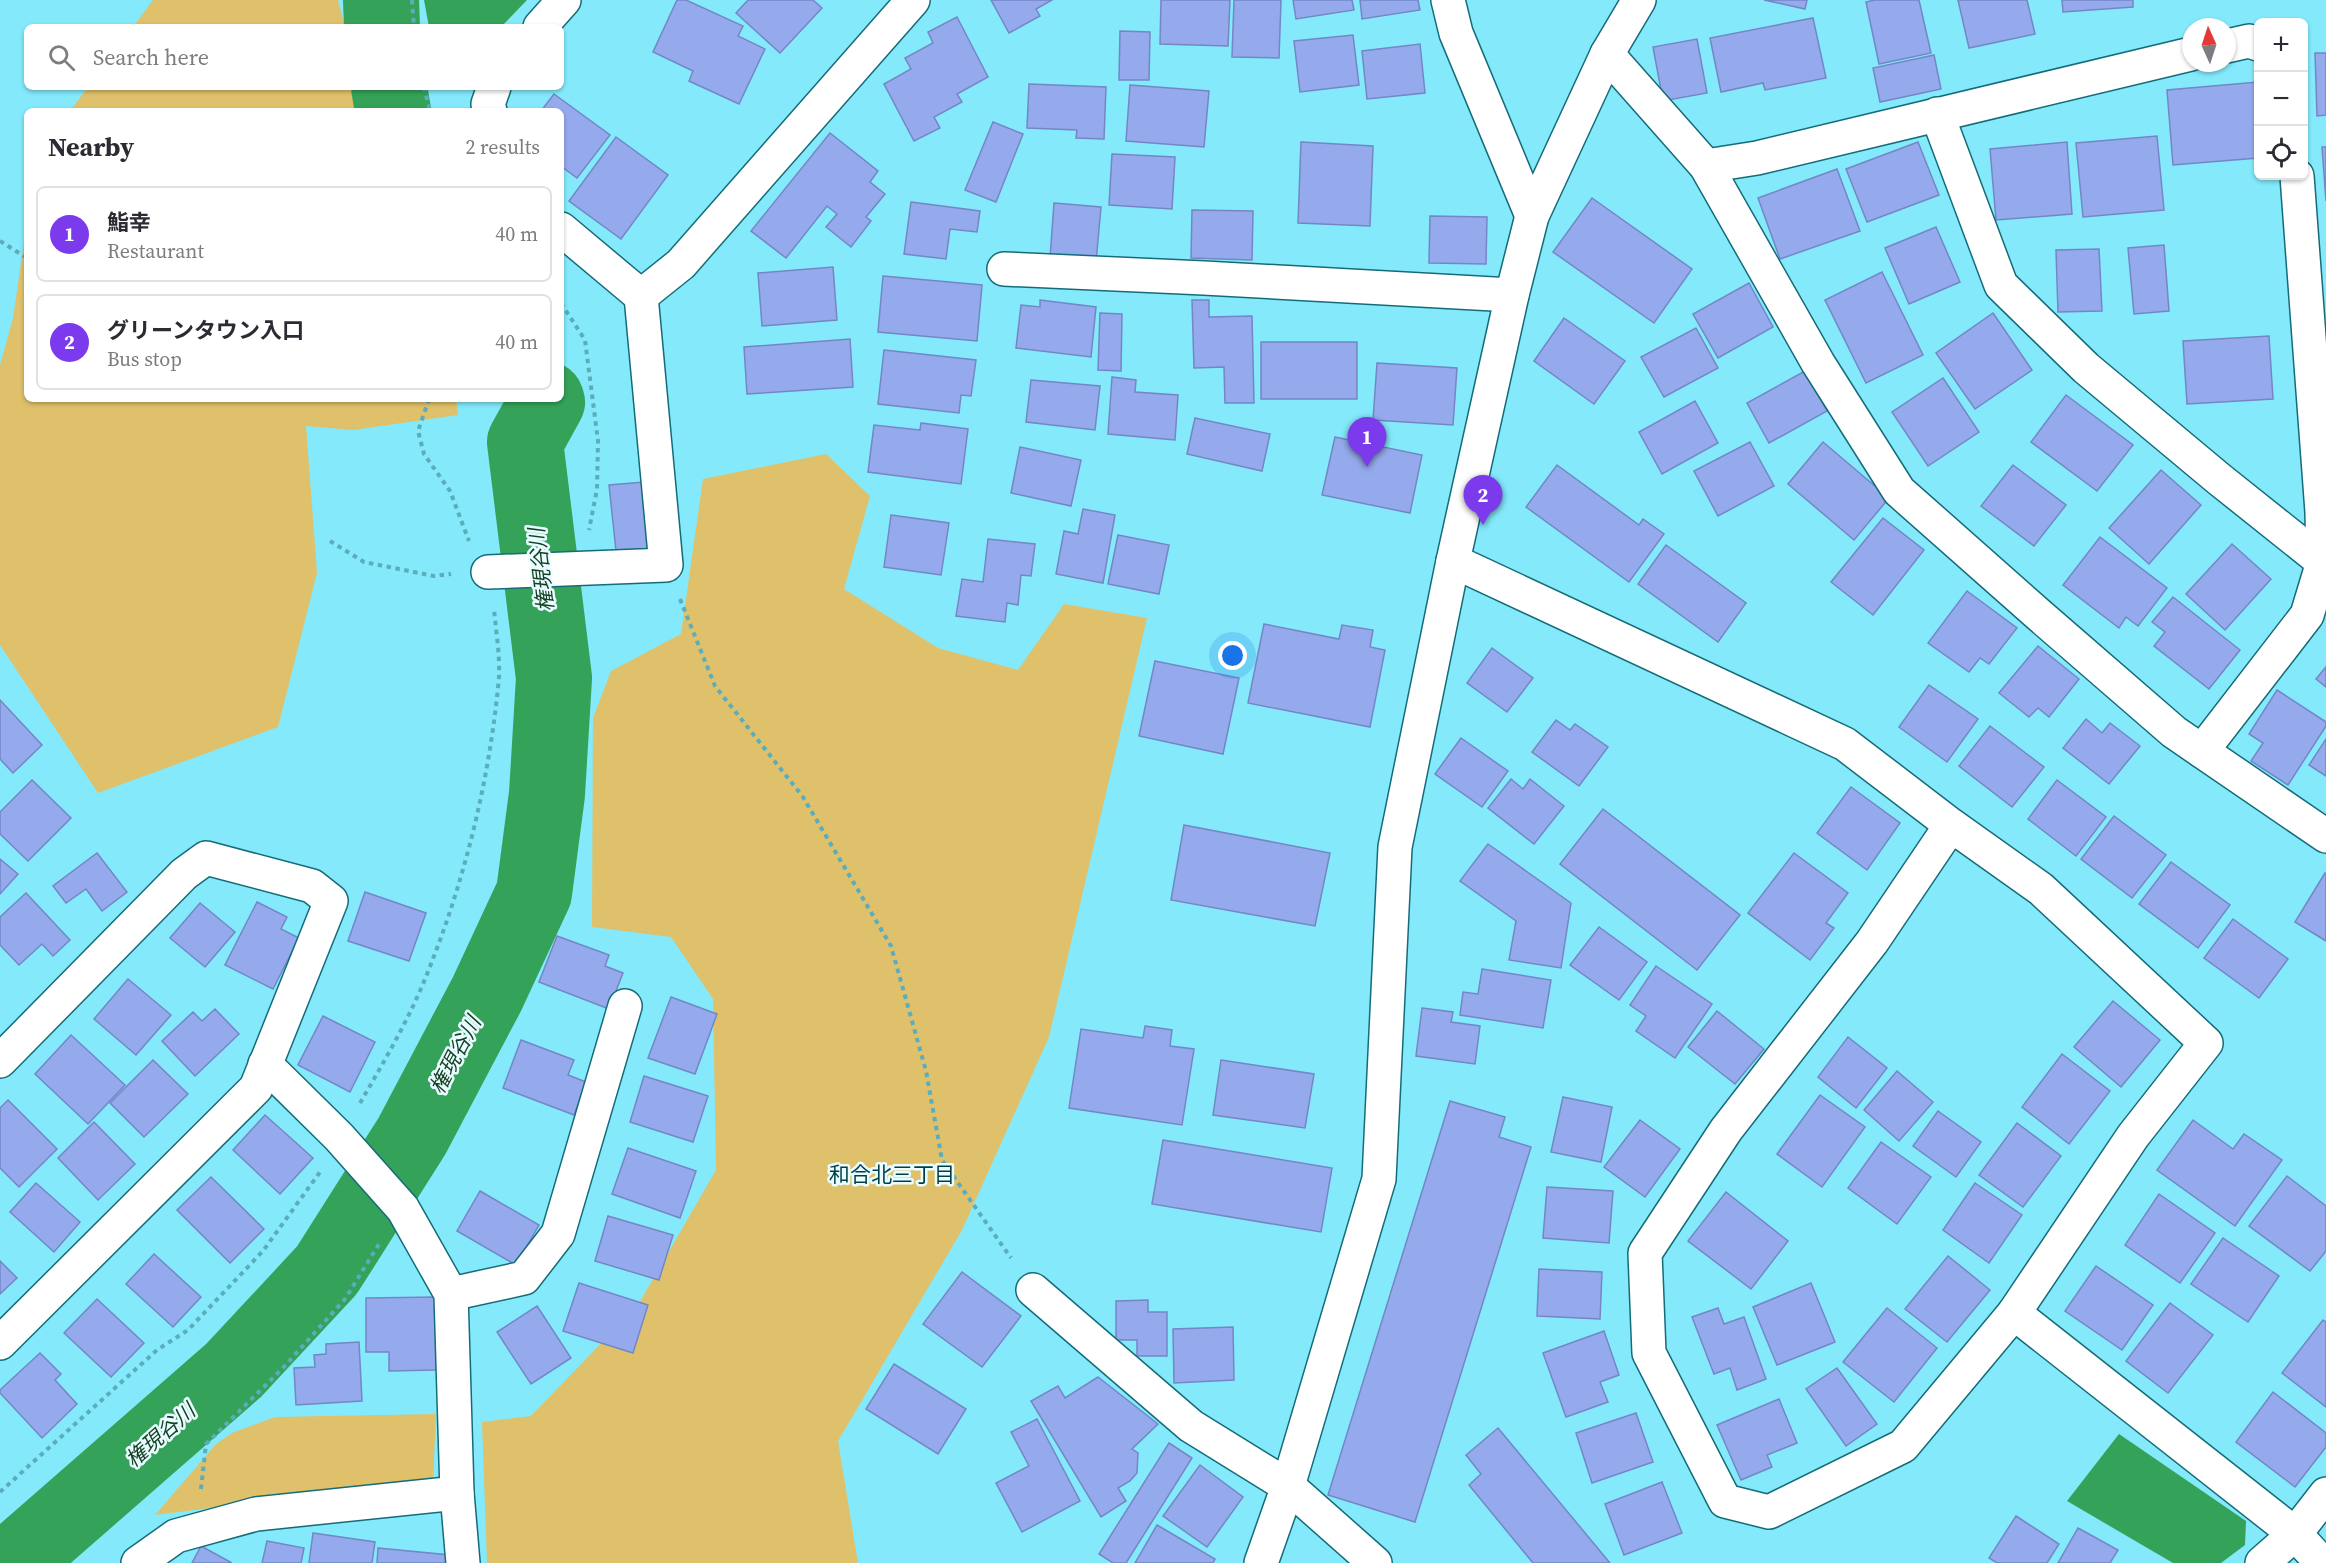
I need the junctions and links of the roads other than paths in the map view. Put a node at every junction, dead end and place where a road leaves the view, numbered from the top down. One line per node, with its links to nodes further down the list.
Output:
1 (564, 0): 5 (street)
2 (913, 0): 19 (street)
3 (1448, 0): 15 (street)
4 (1639, 0): 8 (street)
5 (543, 24)
6 (2254, 42): 7 (street)
7 (2236, 44)
8 (1607, 54): 13 (street); 15 (street)
9 (2182, 56): 12 (street)
10 (493, 90): 11 (street)
11 (489, 108)
12 (1937, 114): 13 (street); 21 (street)
13 (1706, 166): 23 (street)
14 (2298, 180): 21 (street)
15 (1532, 216): 18 (street)
16 (564, 232): 19 (street)
17 (1004, 269): 18 (street)
18 (1512, 296): 20 (street)
19 (642, 297): 22 (street)
20 (1454, 561): 24 (street); 33 (street)
21 (2323, 562): 23 (street)
22 (488, 572)
23 (2202, 751): 25 (street)
24 (1951, 825): 31 (street); 31 (street)
25 (2326, 836)
26 (626, 1006): 30 (street)
27 (0, 1061): 28 (street)
28 (266, 1064): 30 (street); 32 (street)
29 (1033, 1290): 33 (street)
30 (451, 1294): 34 (street)
31 (2014, 1313): 36 (street)
32 (0, 1342)
33 (1288, 1486): 39 (street); 40 (street)
34 (457, 1492): 37 (street); 38 (street)
35 (2326, 1494): 36 (street)
36 (2295, 1534): 41 (street); 42 (street)
37 (138, 1563)
38 (463, 1563)
39 (1262, 1563)
40 (1375, 1563)
41 (2262, 1563)
42 (2322, 1563)

